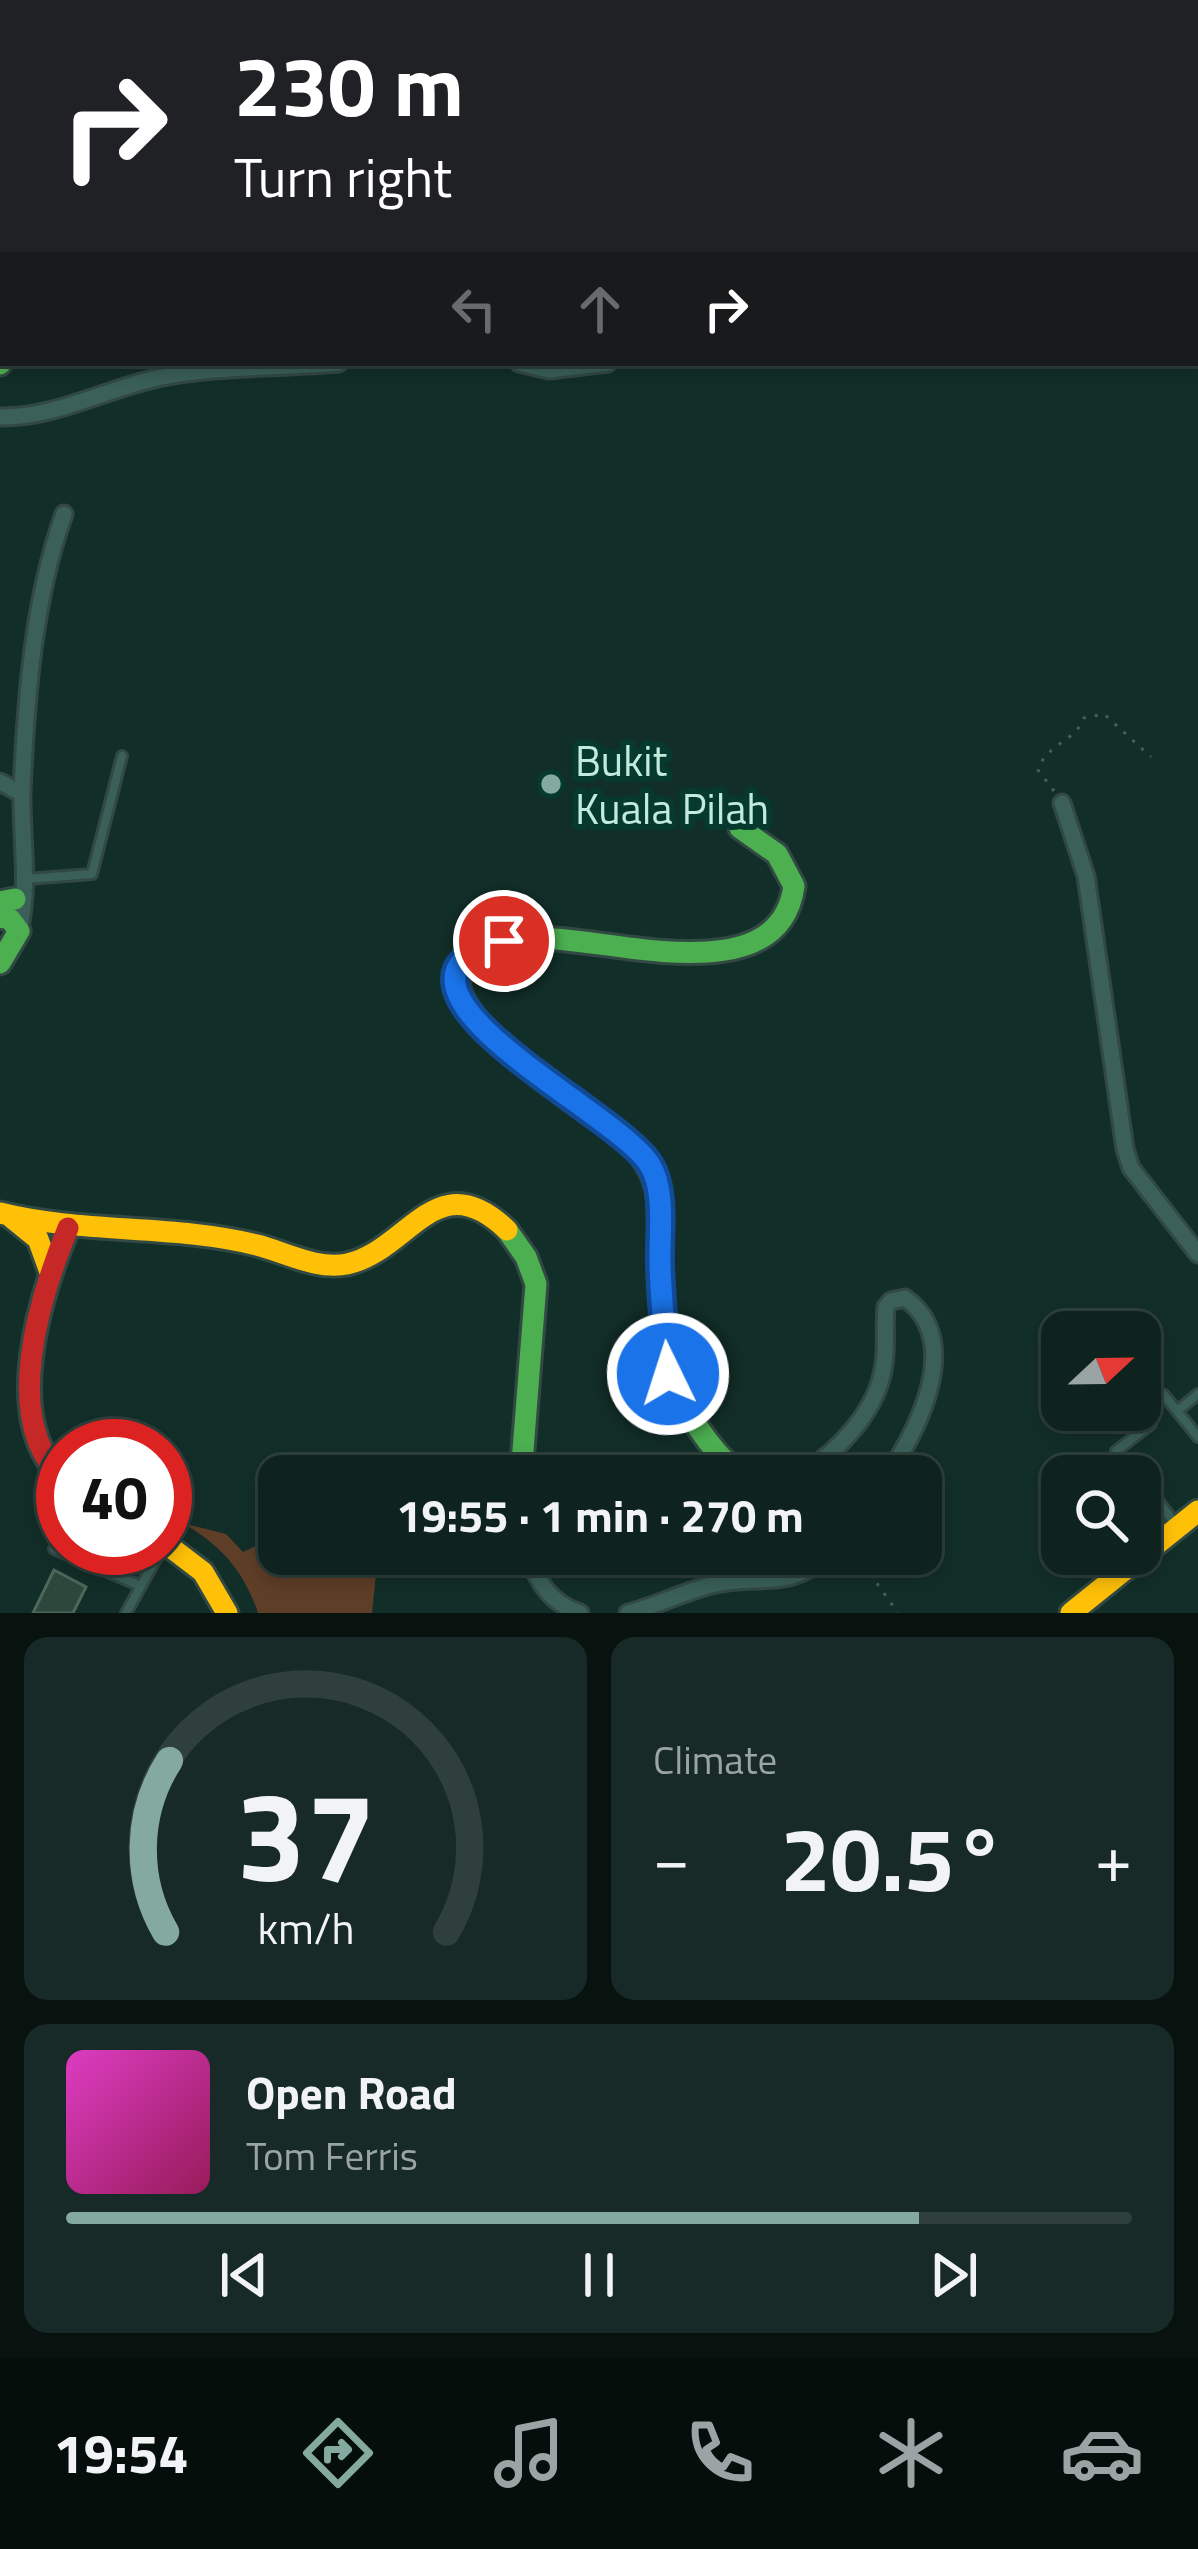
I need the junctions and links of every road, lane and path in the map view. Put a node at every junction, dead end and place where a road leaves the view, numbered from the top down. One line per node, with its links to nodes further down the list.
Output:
1 (271, 366): 4 (street)
2 (540, 366): 3 (street)
3 (591, 366)
4 (226, 368): 5 (street)
5 (0, 417)
6 (64, 514): 10 (street)
7 (122, 755): 13 (lane)
8 (1151, 758): 11 (path)
9 (0, 782): 10 (street)
10 (22, 794): 13 (street)
11 (1062, 802): 17 (street)
12 (740, 828): 26 (street)
13 (8, 923)
14 (3, 1218): 15 (street); 16 (street)
15 (75, 1227): 16 (street); 18 (street); 25 (street)
16 (38, 1239): 18 (street)
17 (1198, 1255)
18 (50, 1279): 24 (street)
19 (1198, 1394): 21 (lane)
20 (1164, 1395): 21 (lane)
21 (1177, 1411): 23 (lane)
22 (1141, 1431): 29 (lane)
23 (1198, 1437)
24 (36, 1440)
25 (523, 1455)
26 (722, 1455)
27 (824, 1455): 28 (street)
28 (901, 1455)
29 (1116, 1455)
30 (1161, 1505): 32 (lane)
31 (1198, 1511): 32 (street)
32 (1178, 1527): 45 (street)
33 (192, 1565): 41 (street)
34 (115, 1575): 39 (lane)
35 (147, 1575): 39 (lane)
36 (538, 1575): 42 (street)
37 (801, 1575): 43 (street)
38 (871, 1575): 44 (path)
39 (141, 1586): 40 (lane)
40 (126, 1613)
41 (227, 1613)
42 (580, 1613)
43 (628, 1613)
44 (898, 1613)
45 (1071, 1613)

